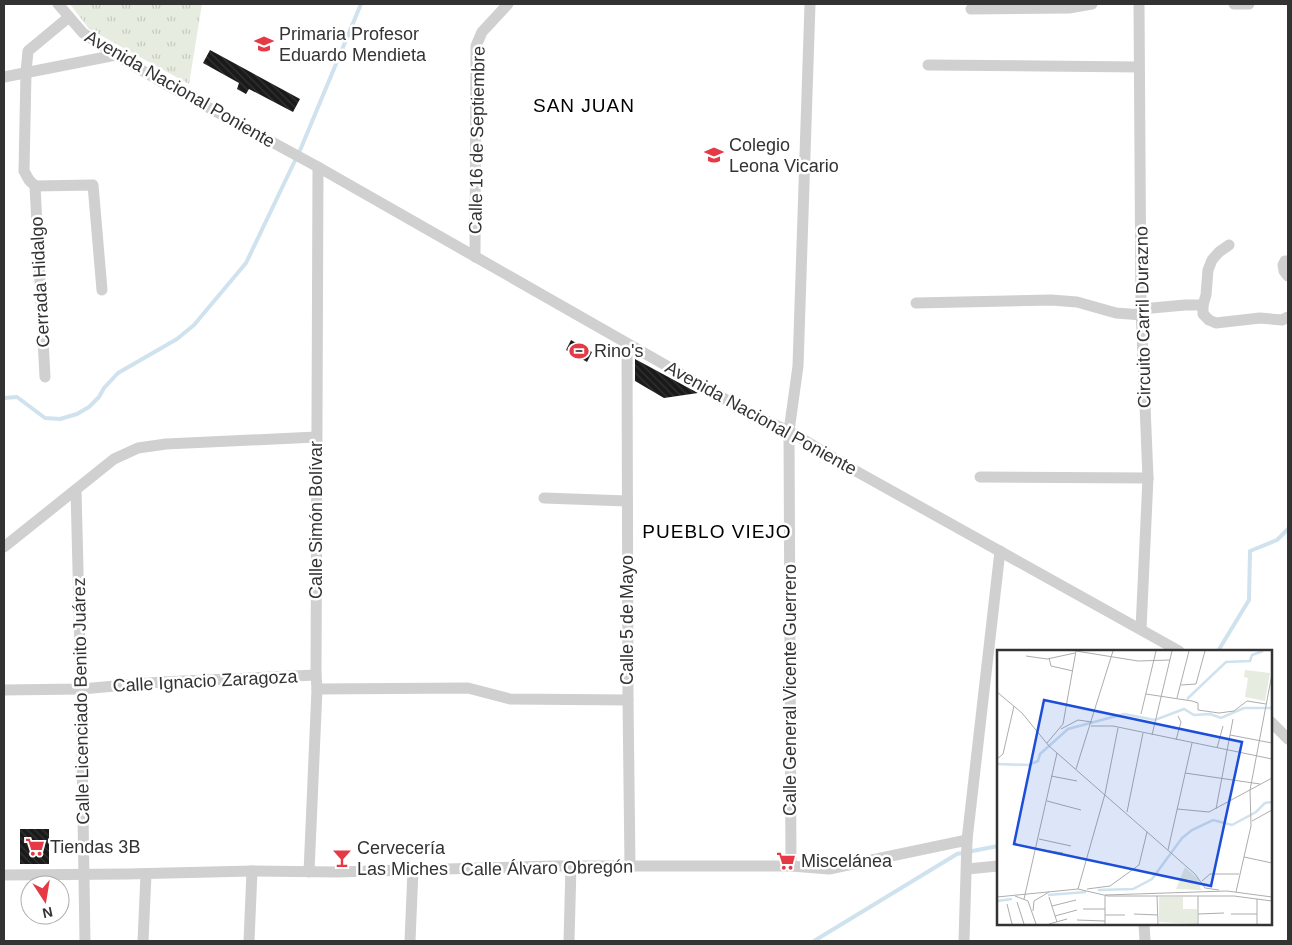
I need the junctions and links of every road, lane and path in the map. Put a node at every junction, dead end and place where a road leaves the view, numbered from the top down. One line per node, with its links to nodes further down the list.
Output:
1 (58, 4): 9 (street, Avenida Nacional Poniente)
2 (508, 4): 18 (street, Calle 16 de Septiembre)
3 (810, 4): 28 (street, Calle General Vicente Guerrero)
4 (1092, 4): 8 (street)
5 (1139, 4): 12 (street, Circuito Carril Durazno)
6 (1234, 4): 7 (street)
7 (1249, 4)
8 (971, 9)
9 (69, 17): 10 (street, Avenida Nacional Poniente); 13 (street, Cerrada Hidalgo)
10 (116, 55): 13 (street); 15 (street, Avenida Nacional Poniente)
11 (928, 65): 12 (street)
12 (1139, 67): 24 (street, Circuito Carril Durazno)
13 (26, 72): 14 (street); 16 (street, Cerrada Hidalgo)
14 (4, 77)
15 (318, 167): 18 (street, Avenida Nacional Poniente); 29 (street, Calle Simón Bolívar)
16 (35, 186): 21 (street); 27 (street, Cerrada Hidalgo)
17 (1229, 245): 23 (street)
18 (475, 257): 26 (street, Avenida Nacional Poniente)
19 (1288, 261): 20 (street)
20 (1288, 276)
21 (102, 290)
22 (916, 303): 24 (street)
23 (1203, 305): 24 (street); 25 (street)
24 (1142, 312): 31 (street, Circuito Carril Durazno)
25 (1288, 317)
26 (627, 344): 28 (street, Avenida Nacional Poniente); 34 (street, Calle 5 de Mayo)
27 (45, 377)
28 (789, 431): 36 (street, Avenida Nacional Poniente); 49 (street, Calle General Vicente Guerrero)
29 (316, 436): 32 (street); 39 (street, Calle Simón Bolívar)
30 (980, 477): 31 (street)
31 (1148, 478): 37 (street, Circuito Carril Durazno)
32 (76, 490): 35 (street); 40 (street, Calle Licenciado Benito Juárez)
33 (544, 498): 34 (street)
34 (627, 501): 43 (street, Calle 5 de Mayo)
35 (4, 547)
36 (1000, 551): 37 (street, Avenida Nacional Poniente); 46 (street)
37 (1141, 629): 38 (street, Avenida Nacional Poniente)
38 (1177, 650)
39 (316, 675): 40 (street, Calle Ignacio Zaragoza); 41 (street, Calle Simón Bolívar)
40 (81, 689): 42 (street, Calle Ignacio Zaragoza); 55 (street, Calle Licenciado Benito Juárez)
41 (317, 689): 43 (street); 54 (street, Calle Simón Bolívar)
42 (4, 690)
43 (628, 700): 48 (street, Calle 5 de Mayo)
44 (1272, 723): 45 (street)
45 (1288, 739)
46 (968, 840): 49 (street, Calle Álvaro Obregón); 51 (street)
47 (571, 866): 48 (street, Calle Álvaro Obregón); 52 (street, Calle Álvaro Obregón); 63 (street)
48 (630, 866): 49 (street, Calle Álvaro Obregón)
49 (791, 866)
50 (997, 866): 51 (street)
51 (967, 869): 64 (street)
52 (413, 870): 54 (street, Calle Álvaro Obregón); 62 (street)
53 (252, 871): 54 (street, Calle Álvaro Obregón); 56 (street, Calle Álvaro Obregón); 61 (street)
54 (309, 872)
55 (84, 874): 56 (street, Calle Álvaro Obregón); 57 (street, Calle Álvaro Obregón); 59 (street, Calle Licenciado Benito Juárez)
56 (146, 874): 60 (street)
57 (4, 875)
58 (1144, 925): 65 (street)
59 (85, 941)
60 (143, 941)
61 (249, 941)
62 (410, 941)
63 (570, 941)
64 (964, 941)
65 (1145, 941)

